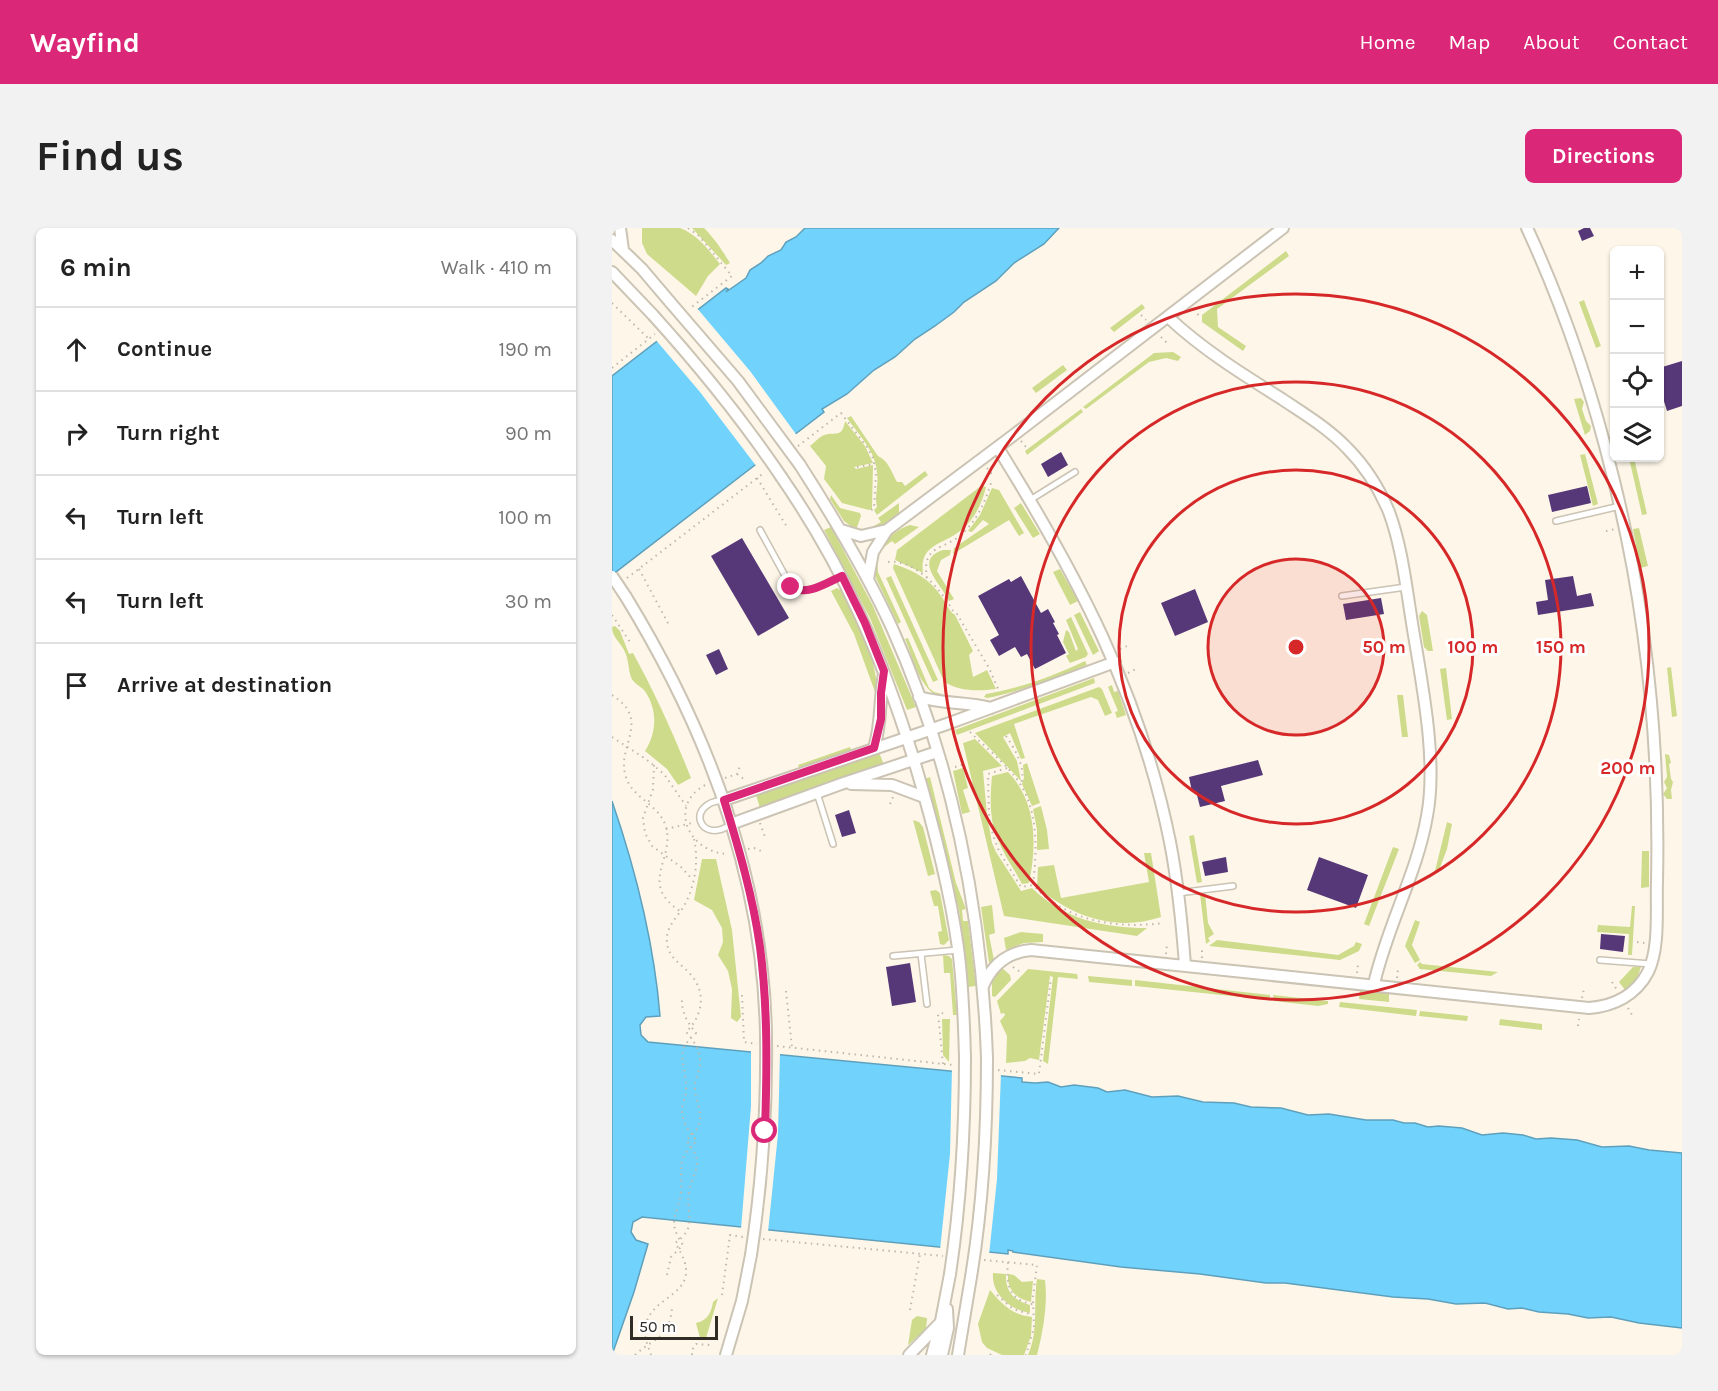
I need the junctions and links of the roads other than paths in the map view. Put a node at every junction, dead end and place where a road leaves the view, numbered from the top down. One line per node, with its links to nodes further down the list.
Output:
1 (620, 228): 5 (street)
2 (1282, 228): 7 (street)
3 (1527, 228): 11 (street)
4 (612, 240): 5 (street)
5 (623, 250): 14 (street, bridge)
6 (612, 272): 16 (street, bridge)
7 (1168, 317): 8 (street); 19 (street)
8 (998, 448): 10 (street); 15 (street)
9 (1075, 472): 10 (lane)
10 (1030, 500): 21 (street)
11 (1620, 506): 12 (lane); 43 (street)
12 (1556, 520)
13 (760, 530): 16 (lane)
14 (841, 530): 15 (street); 18 (street)
15 (887, 530): 18 (street)
16 (842, 576): 22 (street)
17 (617, 579): 33 (street, bridge)
18 (868, 579): 23 (street)
19 (1406, 587): 20 (lane); 44 (street)
20 (1342, 596)
21 (1115, 662): 24 (street); 37 (street)
22 (884, 671): 26 (street); 27 (street)
23 (919, 697): 24 (street); 25 (street)
24 (991, 708): 25 (street)
25 (930, 730): 26 (street); 28 (street)
26 (907, 738): 27 (street); 29 (street)
27 (874, 748): 33 (street)
28 (937, 752): 29 (street); 45 (street)
29 (913, 760): 30 (street); 32 (street)
30 (841, 784): 31 (street); 32 (street)
31 (817, 793): 34 (street); 35 (lane)
32 (924, 797): 38 (street)
33 (724, 800): 34 (street); 34 (lane)
34 (731, 824): 50 (street, bridge)
35 (834, 844)
36 (1233, 886): 37 (lane)
37 (1178, 893): 42 (street)
38 (958, 950): 39 (lane); 47 (street, bridge)
39 (921, 954): 40 (lane); 46 (lane)
40 (893, 956)
41 (1600, 960): 43 (lane)
42 (1185, 964): 44 (street); 45 (street)
43 (1651, 964): 44 (street)
44 (1374, 984)
45 (983, 986): 49 (street, bridge)
46 (927, 1004)
47 (945, 1300): 48 (street); 53 (street)
48 (941, 1321): 51 (street); 52 (street)
49 (959, 1350): 54 (street)
50 (726, 1355)
51 (909, 1355)
52 (932, 1355)
53 (942, 1355)
54 (968, 1355)

